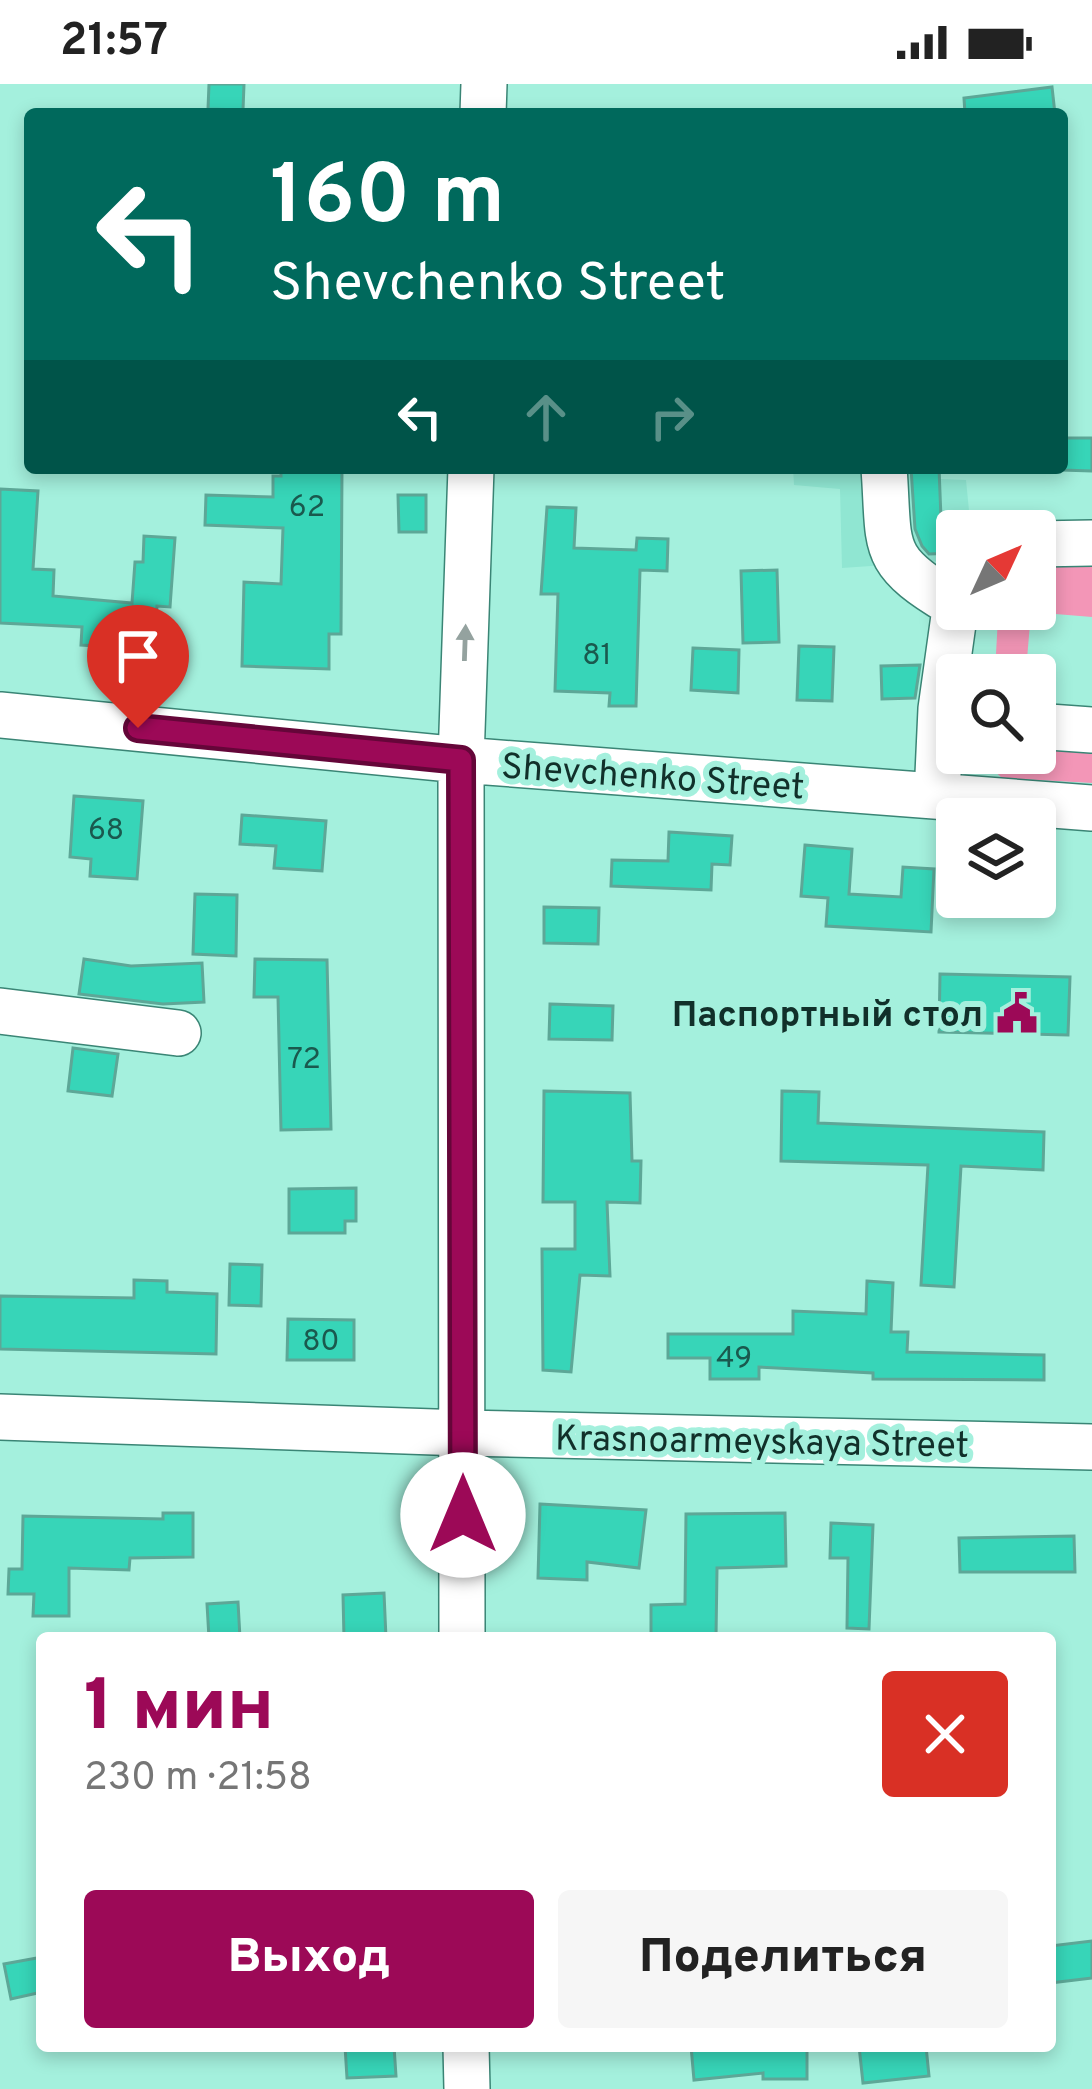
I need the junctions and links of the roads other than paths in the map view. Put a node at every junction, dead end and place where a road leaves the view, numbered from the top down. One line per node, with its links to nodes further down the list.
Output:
1 (471, 474): 9 (street, one-way to 1)
2 (884, 474): 5 (street)
3 (1092, 543): 4 (street)
4 (1056, 544)
5 (936, 590)
6 (0, 715): 9 (street, Shevchenko Street)
7 (1056, 727): 8 (street)
8 (1092, 730)
9 (461, 760): 11 (street, Shevchenko Street); 16 (street)
10 (941, 774): 11 (street)
11 (937, 796): 12 (street, Shevchenko Street)
12 (1092, 808)
13 (0, 1011): 14 (street)
14 (178, 1033)
15 (0, 1417): 16 (street, Krasnoarmeyskaya Street)
16 (463, 1433): 17 (street, Krasnoarmeyskaya Street); 18 (street)
17 (1092, 1447)
18 (462, 1632)
19 (466, 2052): 20 (street)
20 (467, 2089)

